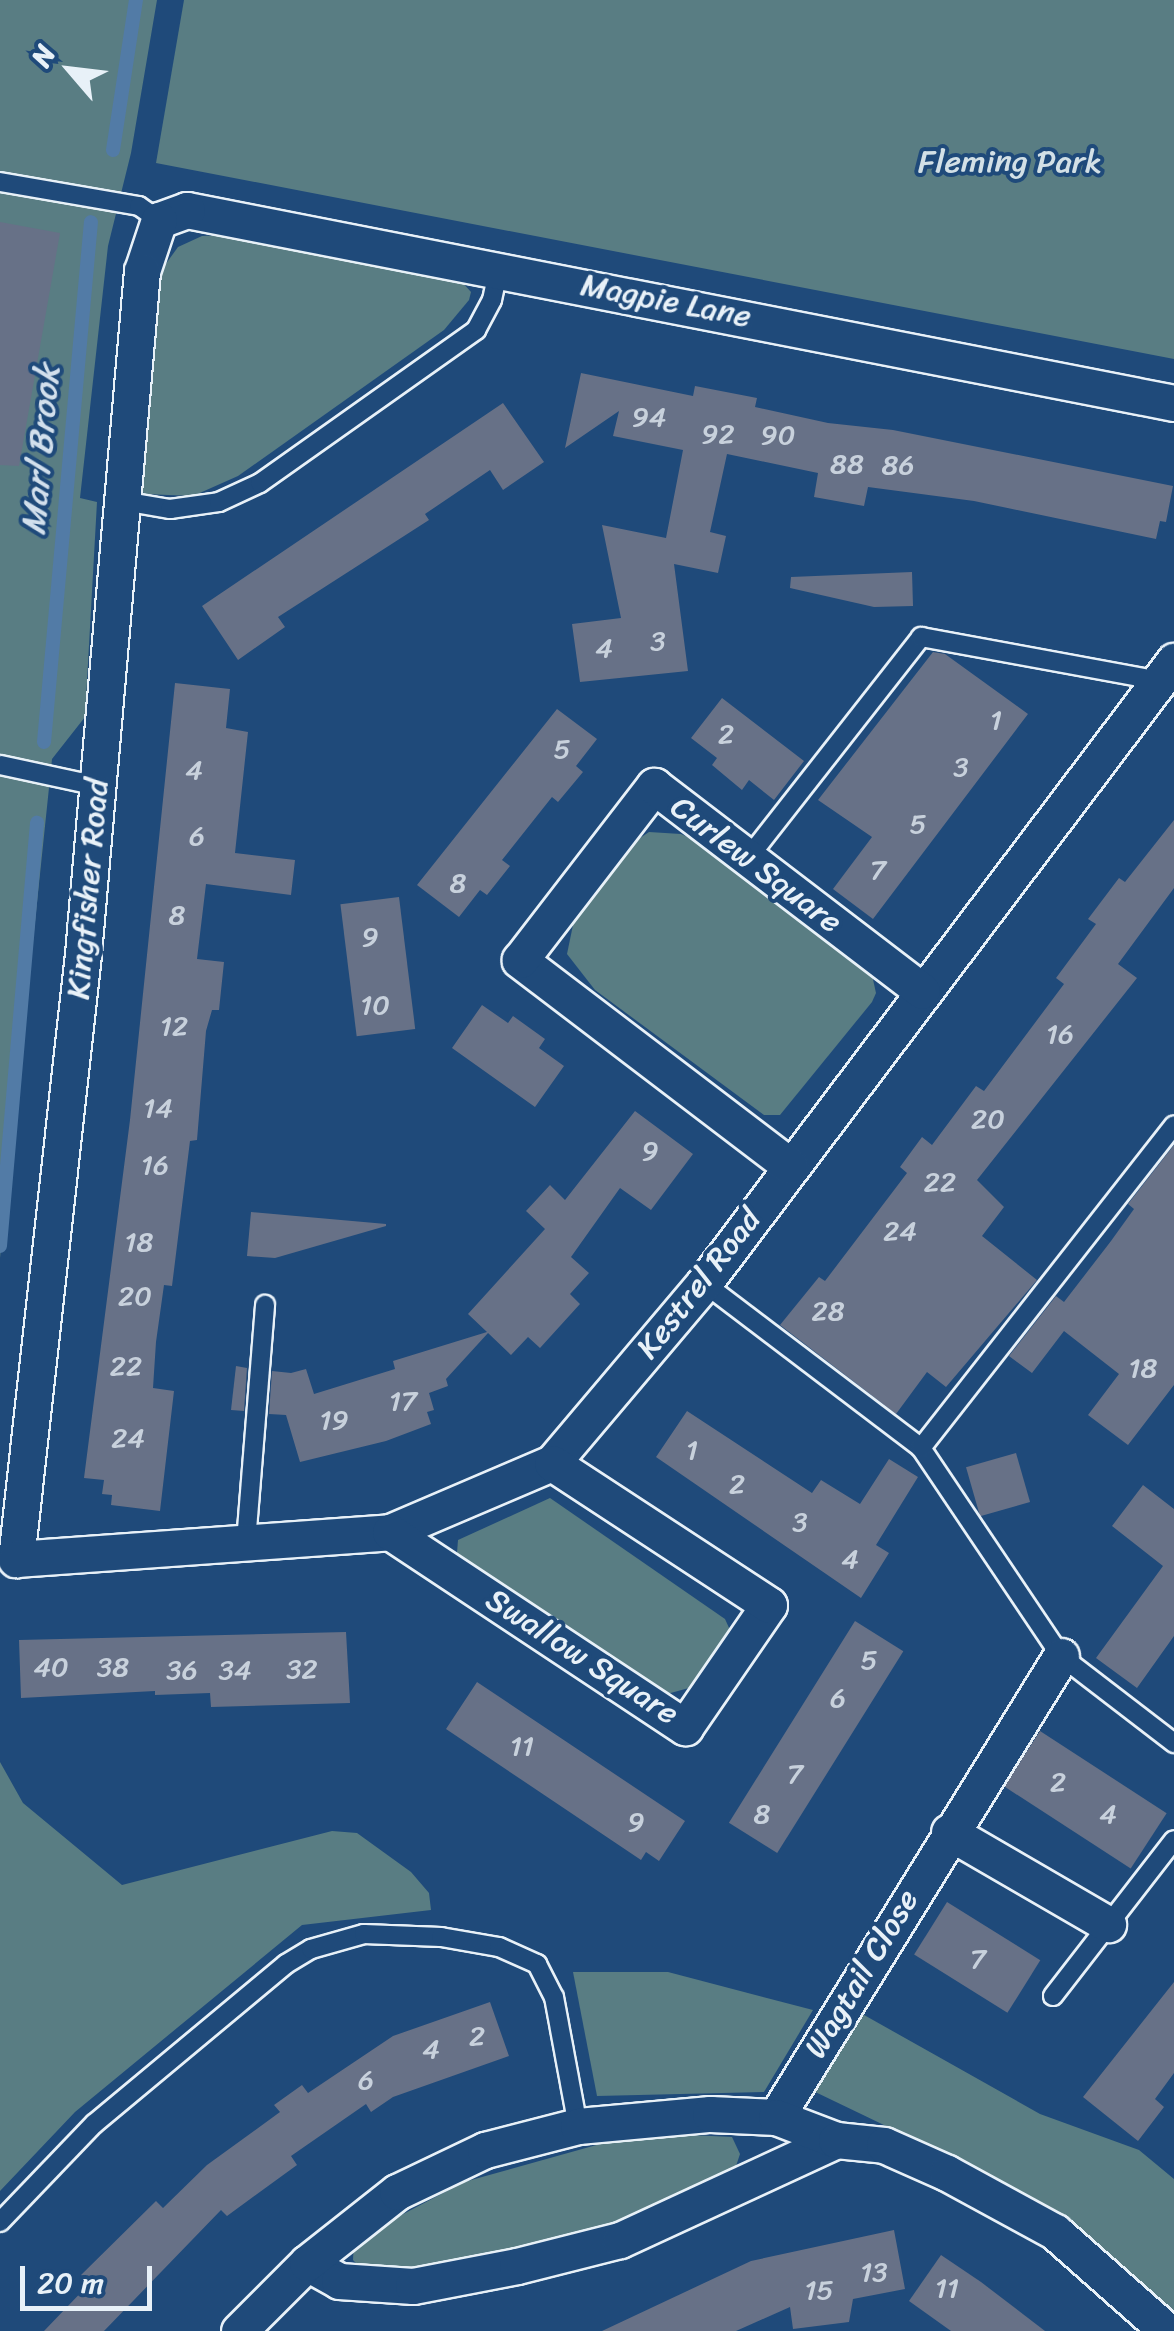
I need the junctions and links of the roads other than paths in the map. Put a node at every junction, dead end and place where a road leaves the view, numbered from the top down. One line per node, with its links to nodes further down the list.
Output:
1 (0, 182): 2 (lane)
2 (159, 220): 3 (street, Magpie Lane); 5 (street, Kingfisher Road)
3 (498, 268): 4 (street, Magpie Lane); 5 (lane)
4 (1174, 403)
5 (123, 500): 8 (street, Kingfisher Road)
6 (1167, 671): 9 (lane); 10 (street, Kestrel Road)
7 (0, 766): 8 (lane)
8 (98, 786): 19 (street, Kingfisher Road)
9 (748, 858): 10 (street, Curlew Square); 12 (street, Curlew Square)
10 (922, 991): 12 (street, Kestrel Road)
11 (1174, 1125): 15 (lane)
12 (790, 1166): 13 (street, Kestrel Road)
13 (704, 1283): 15 (lane); 16 (street, Kestrel Road)
14 (265, 1305): 18 (lane)
15 (922, 1448): 20 (lane)
16 (552, 1463): 17 (street, Kestrel Road); 17 (street, Swallow Square)
17 (390, 1532): 18 (street, Kestrel Road)
18 (246, 1542): 19 (street, Kestrel Road)
19 (16, 1559)
20 (1061, 1656): 21 (lane); 22 (street, Wagtail Close)
21 (1174, 1743)
22 (949, 1832): 24 (street); 26 (street, Wagtail Close)
23 (1174, 1840): 24 (lane)
24 (1108, 1924): 25 (lane)
25 (1053, 1996)
26 (776, 2117): 27 (street); 28 (street)
27 (578, 2126): 29 (lane); 30 (street)
28 (836, 2140): 30 (street); 32 (street)
29 (0, 2222)
30 (307, 2263): 31 (street)
31 (239, 2331)
32 (1167, 2331)

